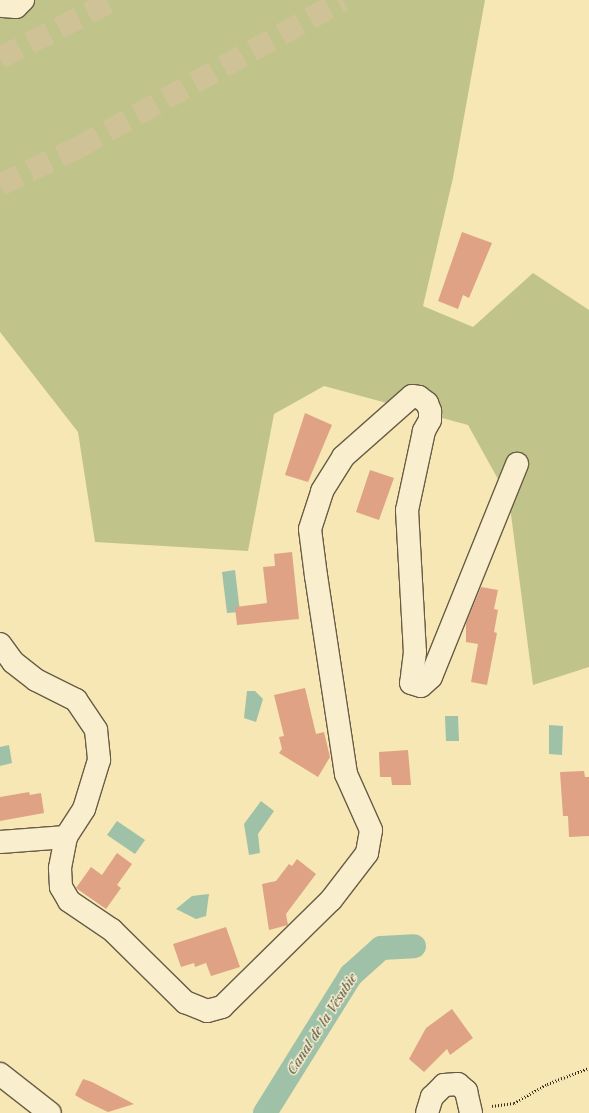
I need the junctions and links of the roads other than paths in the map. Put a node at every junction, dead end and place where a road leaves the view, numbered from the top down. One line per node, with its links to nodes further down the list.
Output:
1 (23, 0): 2 (street)
2 (0, 3)
3 (517, 464): 5 (street)
4 (0, 644): 5 (street)
5 (66, 837): 6 (street)
6 (0, 842)
7 (0, 1074): 9 (street)
8 (479, 1110): 10 (street)
9 (50, 1113)
10 (427, 1113)

